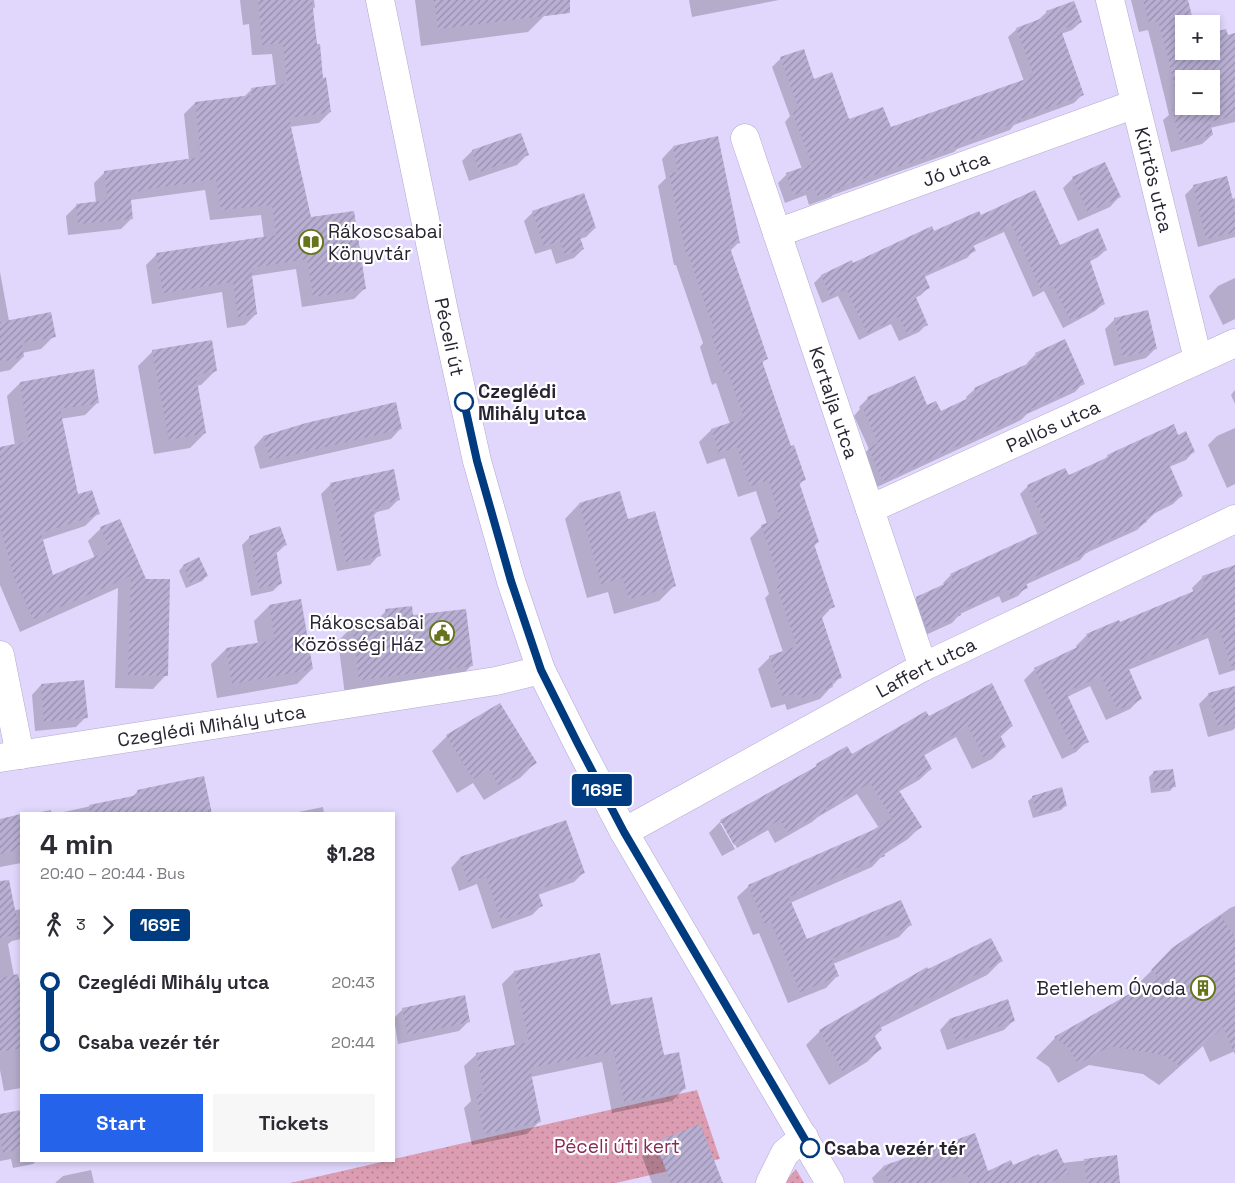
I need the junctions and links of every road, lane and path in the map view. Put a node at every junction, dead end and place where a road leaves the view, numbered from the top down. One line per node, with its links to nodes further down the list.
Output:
1 (380, 0): 12 (street, Péceli út)
2 (1110, 0): 3 (street, Kürtös utca)
3 (1135, 104): 5 (street, Jó utca); 7 (street, Kürtös utca)
4 (745, 138): 5 (street, Kertalja utca)
5 (777, 233): 8 (street, Kertalja utca)
6 (1235, 343): 7 (street, Pallós utca)
7 (1198, 359): 8 (street, Pallós utca)
8 (870, 509): 11 (street, Kertalja utca)
9 (1235, 519): 11 (street, Laffert utca)
10 (0, 655): 13 (street)
11 (923, 667): 14 (street, Laffert utca)
12 (541, 670): 13 (street, Czeglédi Mihály utca); 14 (street, Péceli út)
13 (10, 756)
14 (624, 832): 15 (street, Péceli út)
15 (804, 1137): 16 (street); 17 (street, Péceli út)
16 (770, 1183)
17 (830, 1183)

